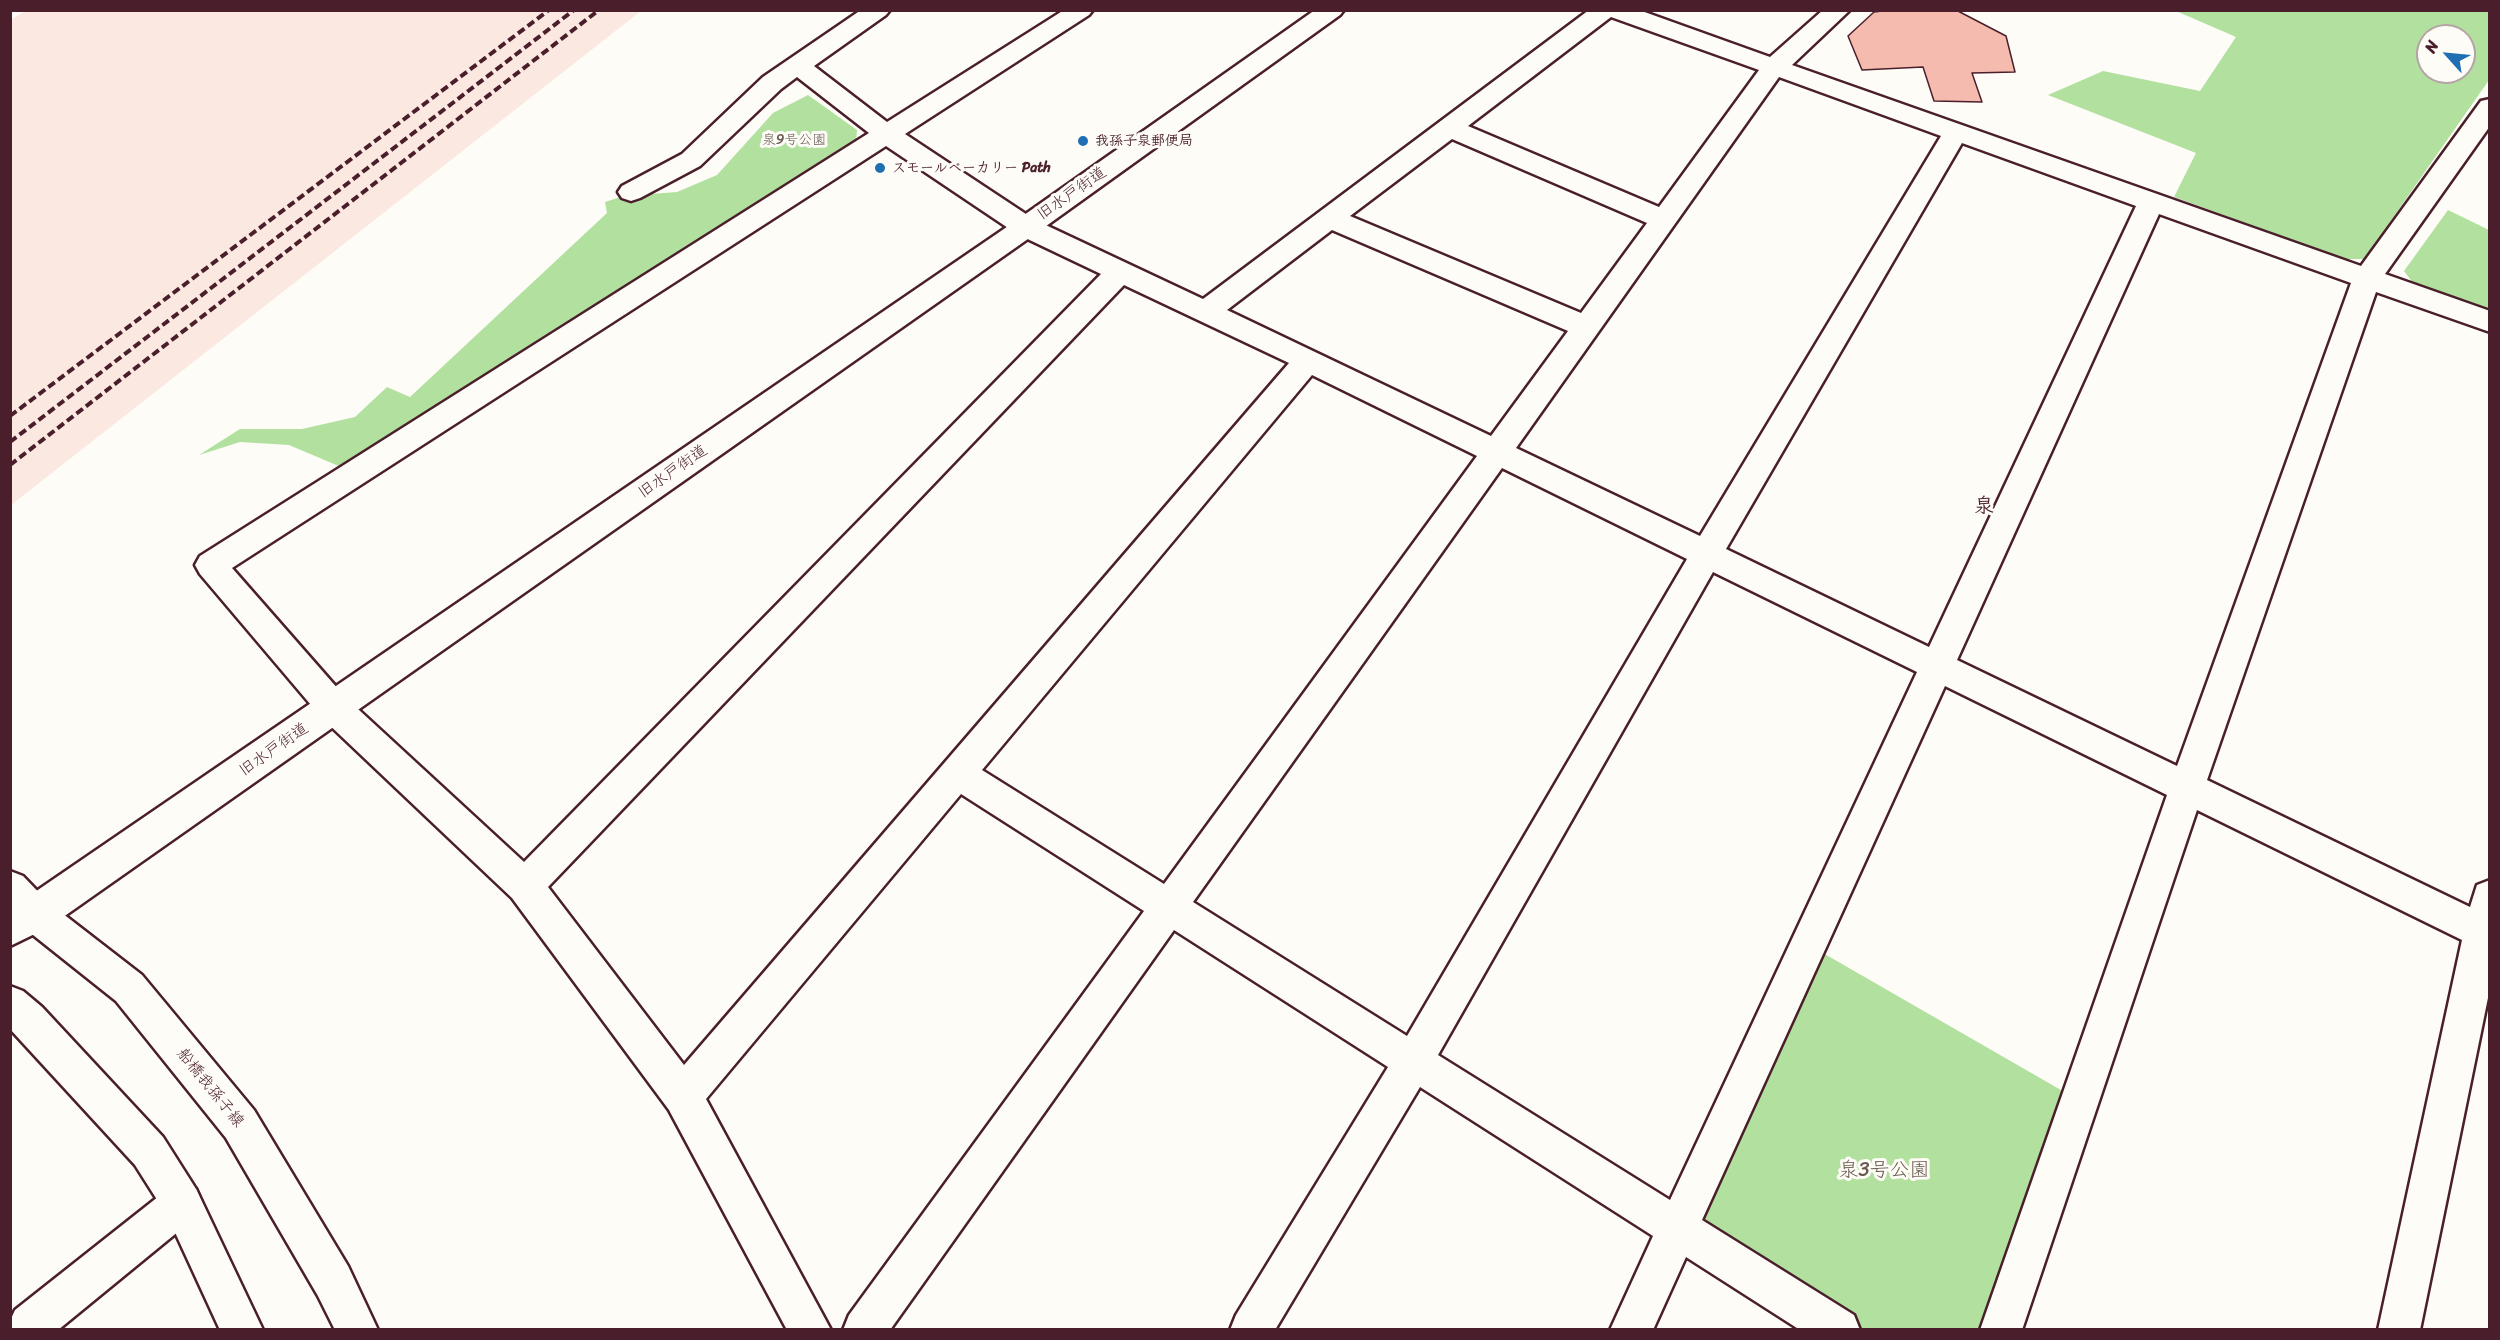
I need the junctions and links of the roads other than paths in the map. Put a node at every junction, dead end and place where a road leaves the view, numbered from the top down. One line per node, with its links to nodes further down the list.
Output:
1 (878, 10): 7 (street)
2 (1081, 10): 11 (street)
3 (1332, 10): 17 (street, 旧水戸街道)
4 (1605, 10): 10 (street)
5 (1614, 10): 8 (street)
6 (1838, 10): 8 (street)
7 (797, 65): 11 (street); 13 (street)
8 (1773, 68): 12 (street); 16 (street)
9 (2490, 107): 19 (street)
10 (1449, 128): 15 (street); 16 (street)
11 (885, 133): 17 (street); 27 (street)
12 (1955, 133): 14 (street); 25 (street)
13 (631, 192)
14 (2151, 202): 19 (street); 26 (street)
15 (1330, 218): 20 (street); 22 (street)
16 (1664, 219): 22 (street)
17 (1026, 227): 18 (street); 27 (street, 旧水戸街道)
18 (1120, 272): 20 (street); 30 (street)
19 (2367, 278): 21 (street); 29 (street)
20 (1206, 311): 23 (street)
21 (2490, 322)
22 (1587, 327): 24 (street)
23 (1308, 360): 24 (street); 28 (street)
24 (1496, 452): 25 (street); 31 (street)
25 (1707, 553): 26 (street); 35 (street)
26 (1937, 666): 29 (street); 38 (street)
27 (334, 708): 30 (street); 32 (street, 旧水戸街道)
28 (957, 773): 31 (street); 36 (street)
29 (2187, 787): 33 (street); 47 (street)
30 (525, 886): 36 (street)
31 (1168, 906): 35 (street); 43 (street)
32 (19, 911): 41 (street, 船橋我孫子線)
33 (2487, 921): 48 (street)
34 (10, 1005): 37 (street)
35 (1414, 1061): 38 (street); 44 (street)
36 (682, 1096): 42 (street)
37 (182, 1203): 39 (street); 40 (street)
38 (1678, 1228): 45 (street); 46 (street)
39 (26, 1328)
40 (242, 1329)
41 (357, 1329)
42 (810, 1329)
43 (864, 1329)
44 (1251, 1329)
45 (1631, 1329)
46 (1839, 1329)
47 (2001, 1329)
48 (2399, 1329)

